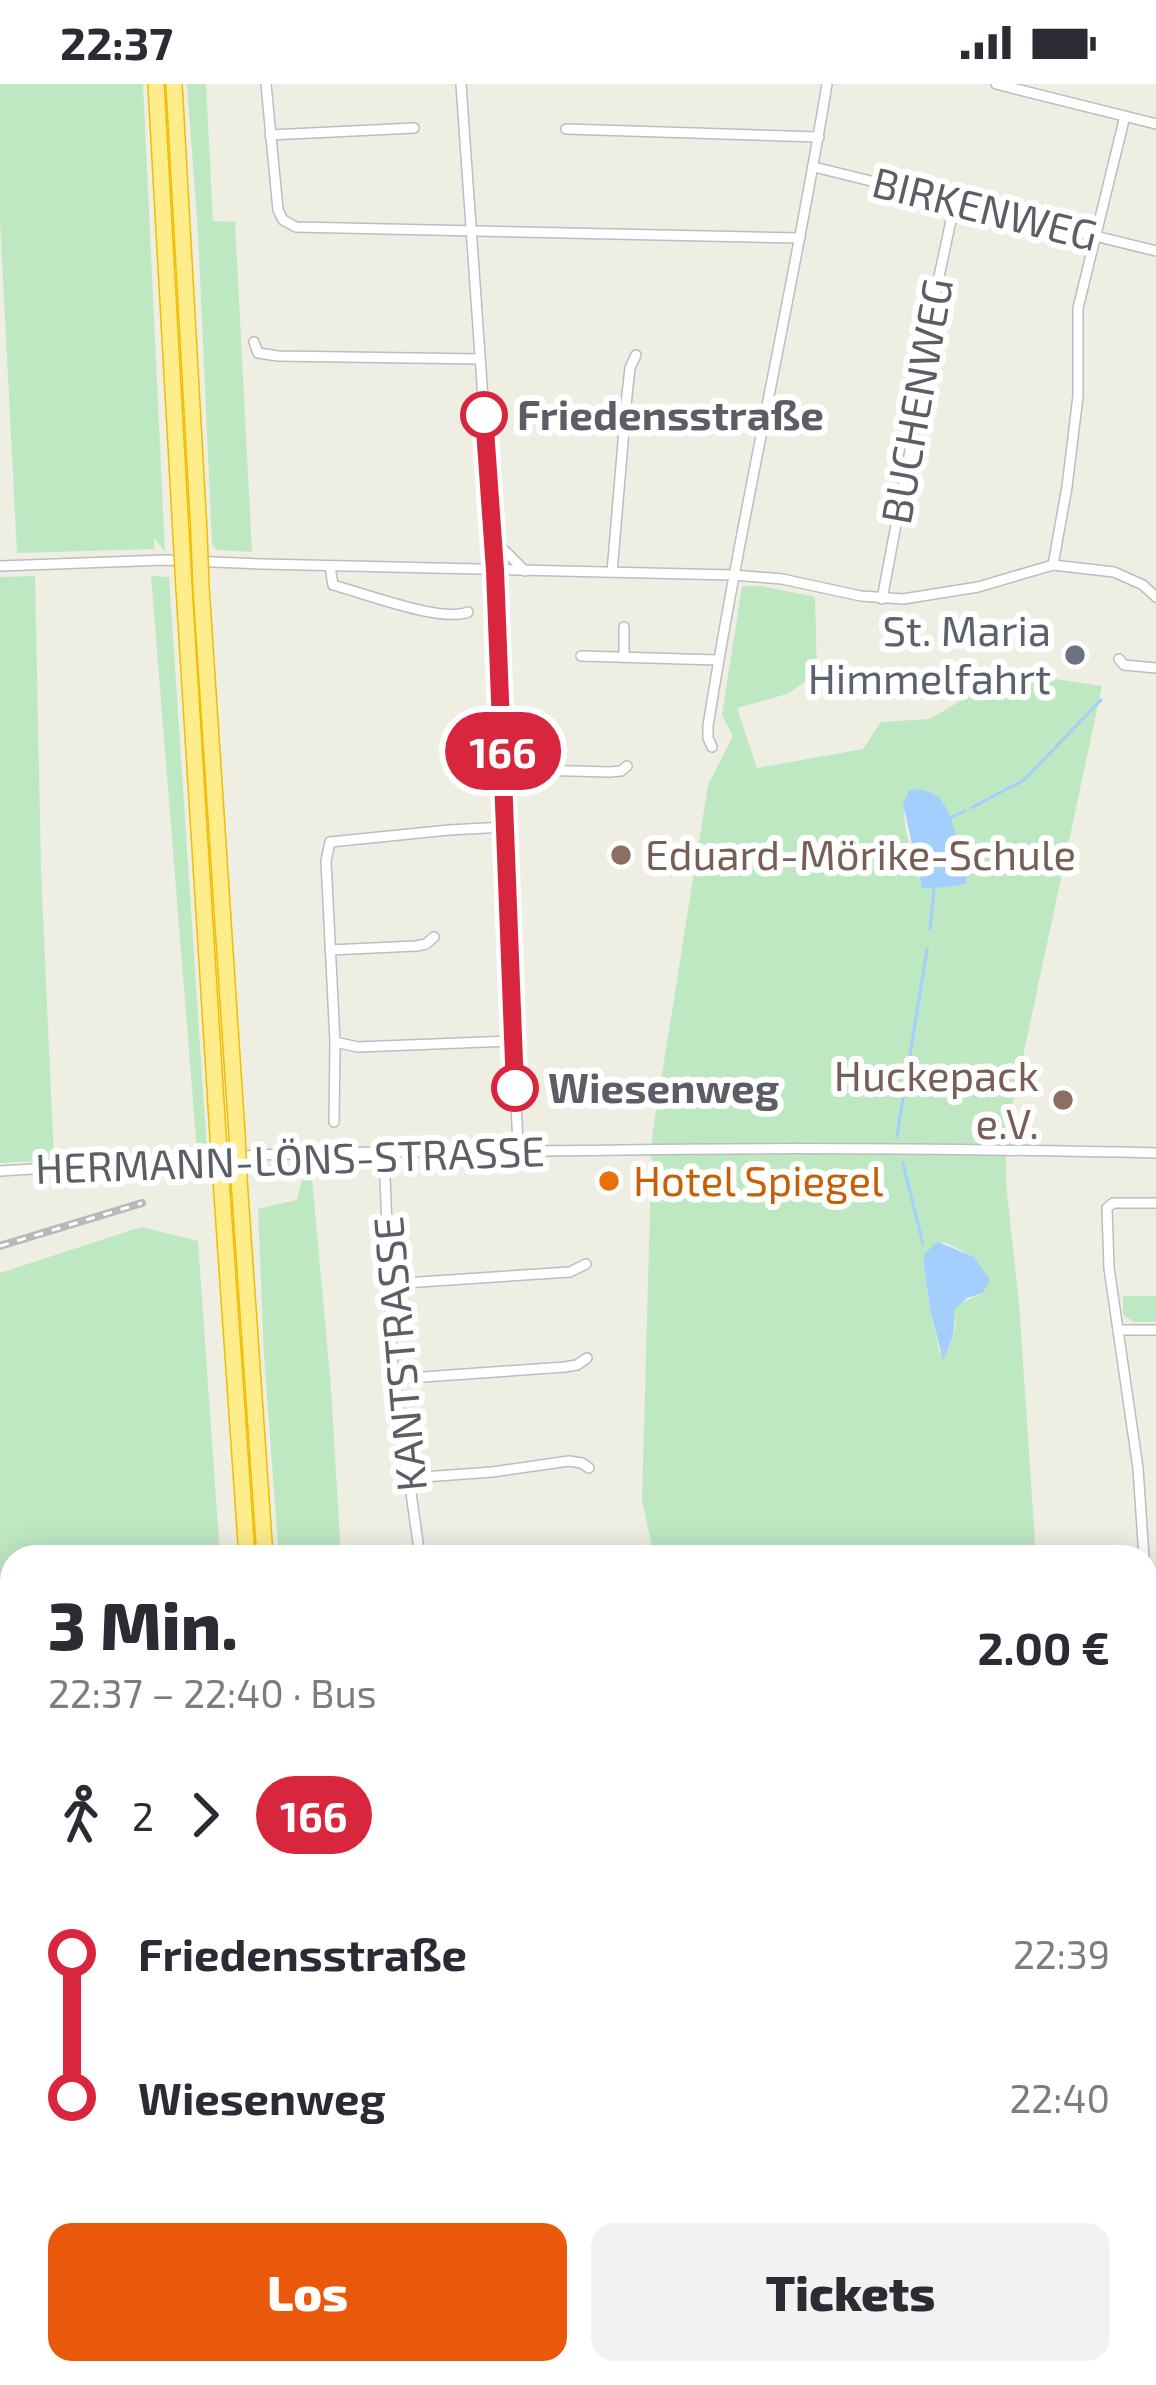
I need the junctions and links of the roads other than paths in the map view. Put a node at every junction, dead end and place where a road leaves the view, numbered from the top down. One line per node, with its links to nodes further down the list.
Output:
1 (156, 84): 23 (highway)
2 (173, 84): 23 (highway)
3 (266, 84): 12 (street)
4 (461, 84): 16 (street)
5 (827, 84): 13 (street)
6 (996, 84): 7 (street)
7 (1009, 86): 8 (street)
8 (1125, 116): 9 (street); 17 (street)
9 (1156, 124)
10 (414, 128): 12 (street)
11 (566, 129): 13 (street)
12 (270, 135): 16 (street)
13 (819, 137): 14 (street)
14 (814, 166): 15 (street, BIRKENWEG); 18 (street)
15 (955, 202): 17 (street, BIRKENWEG); 34 (street, BUCHENWEG)
16 (472, 231): 18 (street); 22 (street)
17 (1094, 236): 19 (street, BIRKENWEG); 25 (street)
18 (800, 238): 31 (street)
19 (1156, 251)
20 (254, 342): 22 (street)
21 (636, 356): 30 (street)
22 (480, 359): 24 (street)
23 (190, 533): 32 (highway, bridge)
24 (493, 537): 28 (street); 29 (street)
25 (1053, 565): 33 (street); 34 (street)
26 (0, 566): 27 (street)
27 (330, 566): 28 (street); 35 (street)
28 (495, 570): 29 (street); 44 (street)
29 (525, 571): 30 (street)
30 (612, 572): 31 (street)
31 (733, 574): 34 (street); 39 (street)
32 (192, 588): 55 (highway, bridge); 55 (highway, bridge)
33 (1156, 597)
34 (882, 599)
35 (468, 612)
36 (625, 627): 38 (street)
37 (581, 656): 38 (street)
38 (624, 657): 39 (street)
39 (718, 660): 42 (street)
40 (1122, 662): 41 (street)
41 (1156, 668)
42 (712, 747)
43 (627, 766): 44 (street)
44 (503, 769): 45 (street)
45 (505, 827): 47 (street); 48 (street)
46 (434, 937): 47 (street)
47 (330, 950): 49 (street)
48 (513, 1041): 49 (street); 51 (street)
49 (335, 1042): 50 (street)
50 (334, 1122)
51 (518, 1149): 52 (street, HERMANN-LÖNS-STRASSE); 53 (street, HERMANN-LÖNS-STRASSE)
52 (384, 1150): 54 (street, HERMANN-LÖNS-STRASSE); 58 (street, KANTSTRASSE)
53 (1156, 1153)
54 (0, 1171)
55 (230, 1179): 67 (highway); 68 (highway)
56 (1156, 1203): 59 (street)
57 (586, 1264): 58 (street)
58 (389, 1284): 62 (street, KANTSTRASSE)
59 (1118, 1330): 60 (street); 64 (street)
60 (1156, 1330)
61 (587, 1358): 62 (street)
62 (395, 1379): 66 (street, KANTSTRASSE)
63 (589, 1468): 66 (street)
64 (1138, 1468): 65 (street); 70 (street)
65 (1156, 1468)
66 (410, 1478): 69 (street, KANTSTRASSE)
67 (246, 1545)
68 (264, 1545)
69 (418, 1545)
70 (1143, 1545)

